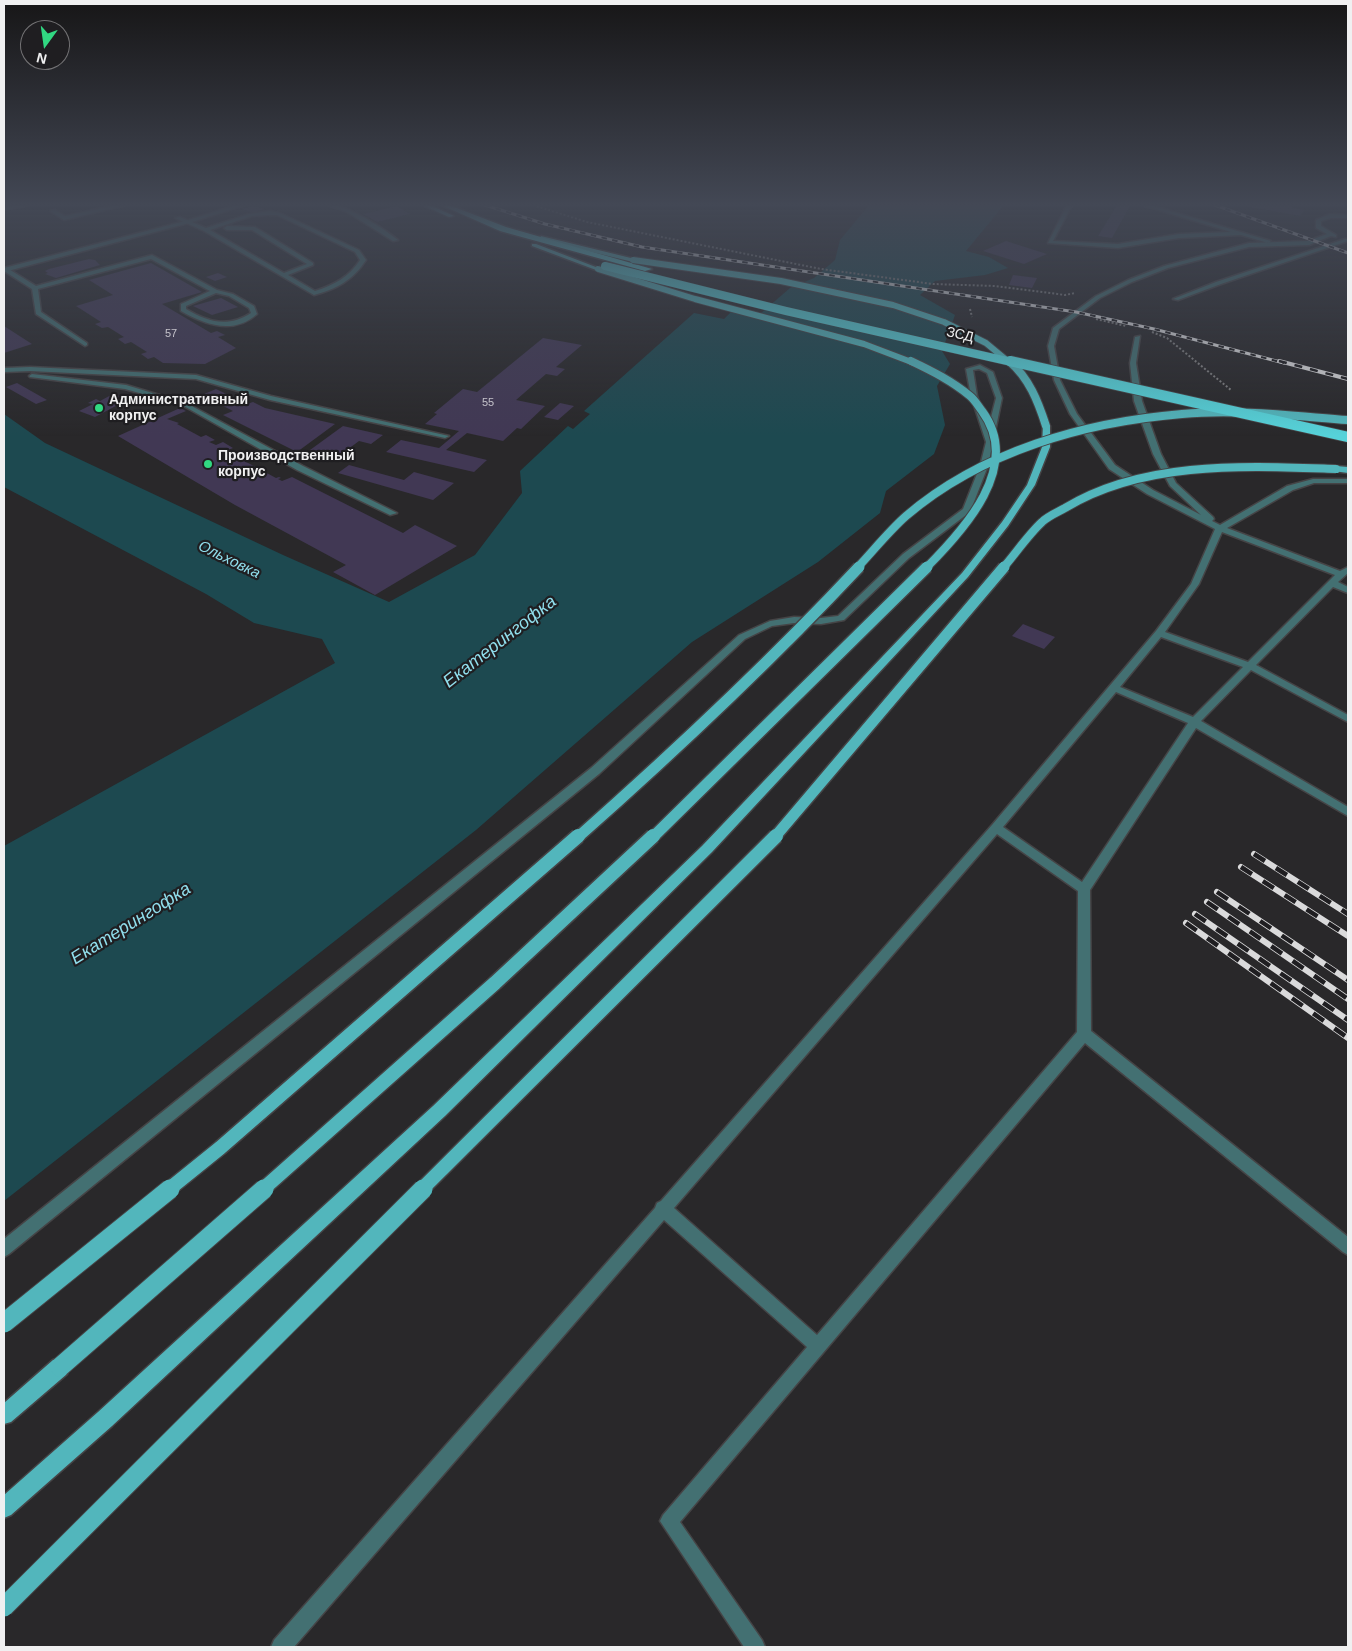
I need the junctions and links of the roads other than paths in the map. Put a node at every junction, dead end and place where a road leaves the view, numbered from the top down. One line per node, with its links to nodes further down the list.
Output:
1 (25, 282): 12 (lane)
2 (57, 282): 12 (lane)
3 (198, 282): 13 (lane)
4 (294, 282): 5 (lane)
5 (345, 282)
6 (642, 282): 45 (main road, bridge)
7 (665, 282): 22 (highway, ЗСД, bridge)
8 (701, 282): 20 (highway, ЗСД, bridge)
9 (775, 282): 46 (main road, bridge)
10 (1132, 282): 27 (lane)
11 (1219, 282): 14 (lane)
12 (34, 288): 16 (lane)
13 (215, 291): 13 (lane)
14 (1176, 299)
15 (1138, 337): 27 (lane)
16 (86, 344)
17 (4, 371): 21 (lane); 26 (lane)
18 (1265, 418): 22 (lane)
19 (1348, 420): 43 (main road, bridge)
20 (1348, 427)
21 (445, 436)
22 (1348, 439)
23 (989, 442): 23 (lane); 42 (lane)
24 (1348, 470): 47 (main road, bridge)
25 (1348, 481): 27 (lane)
26 (393, 513)
27 (1220, 528): 28 (lane); 31 (lane)
28 (1344, 572): 29 (lane)
29 (1332, 583): 30 (lane); 32 (lane)
30 (1348, 590)
31 (1159, 633): 32 (lane); 33 (lane)
32 (1250, 666): 34 (lane); 35 (lane)
33 (1114, 688): 35 (lane); 37 (lane)
34 (1348, 719)
35 (1194, 722): 36 (lane); 38 (lane)
36 (1348, 812)
37 (996, 828): 38 (lane); 40 (lane)
38 (1084, 889): 39 (lane)
39 (1084, 1034): 41 (lane); 44 (lane)
40 (662, 1208): 44 (lane); 48 (lane)
41 (1348, 1247)
42 (4, 1249)
43 (4, 1323)
44 (818, 1346): 49 (lane)
45 (4, 1416)
46 (4, 1508)
47 (4, 1607)
48 (281, 1647)
49 (755, 1647)

